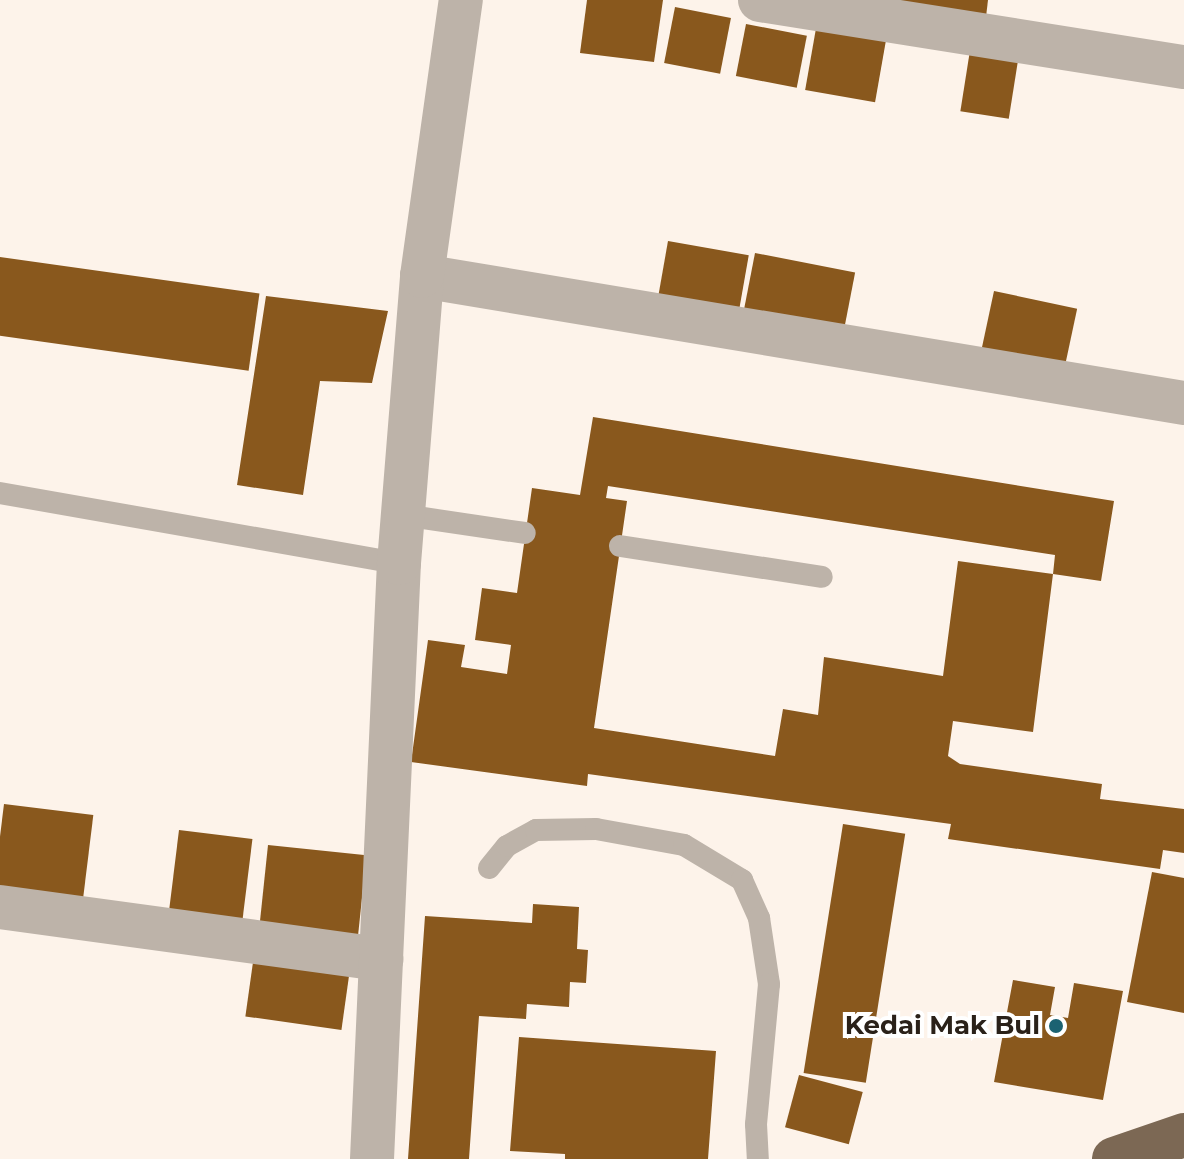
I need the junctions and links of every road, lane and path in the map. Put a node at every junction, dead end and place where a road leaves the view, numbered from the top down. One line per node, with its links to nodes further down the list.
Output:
1 (461, 0): 4 (street)
2 (760, 0): 3 (street)
3 (1184, 67)
4 (422, 276): 5 (street); 7 (street)
5 (1184, 403)
6 (0, 493): 10 (lane)
7 (403, 515): 8 (lane); 10 (street)
8 (525, 533)
9 (620, 546): 11 (lane)
10 (399, 563): 14 (street)
11 (822, 577)
12 (489, 868): 17 (lane)
13 (0, 907): 14 (street)
14 (381, 959): 16 (street)
15 (1184, 1135): 18 (highway)
16 (372, 1159)
17 (758, 1159)
18 (1114, 1159)

